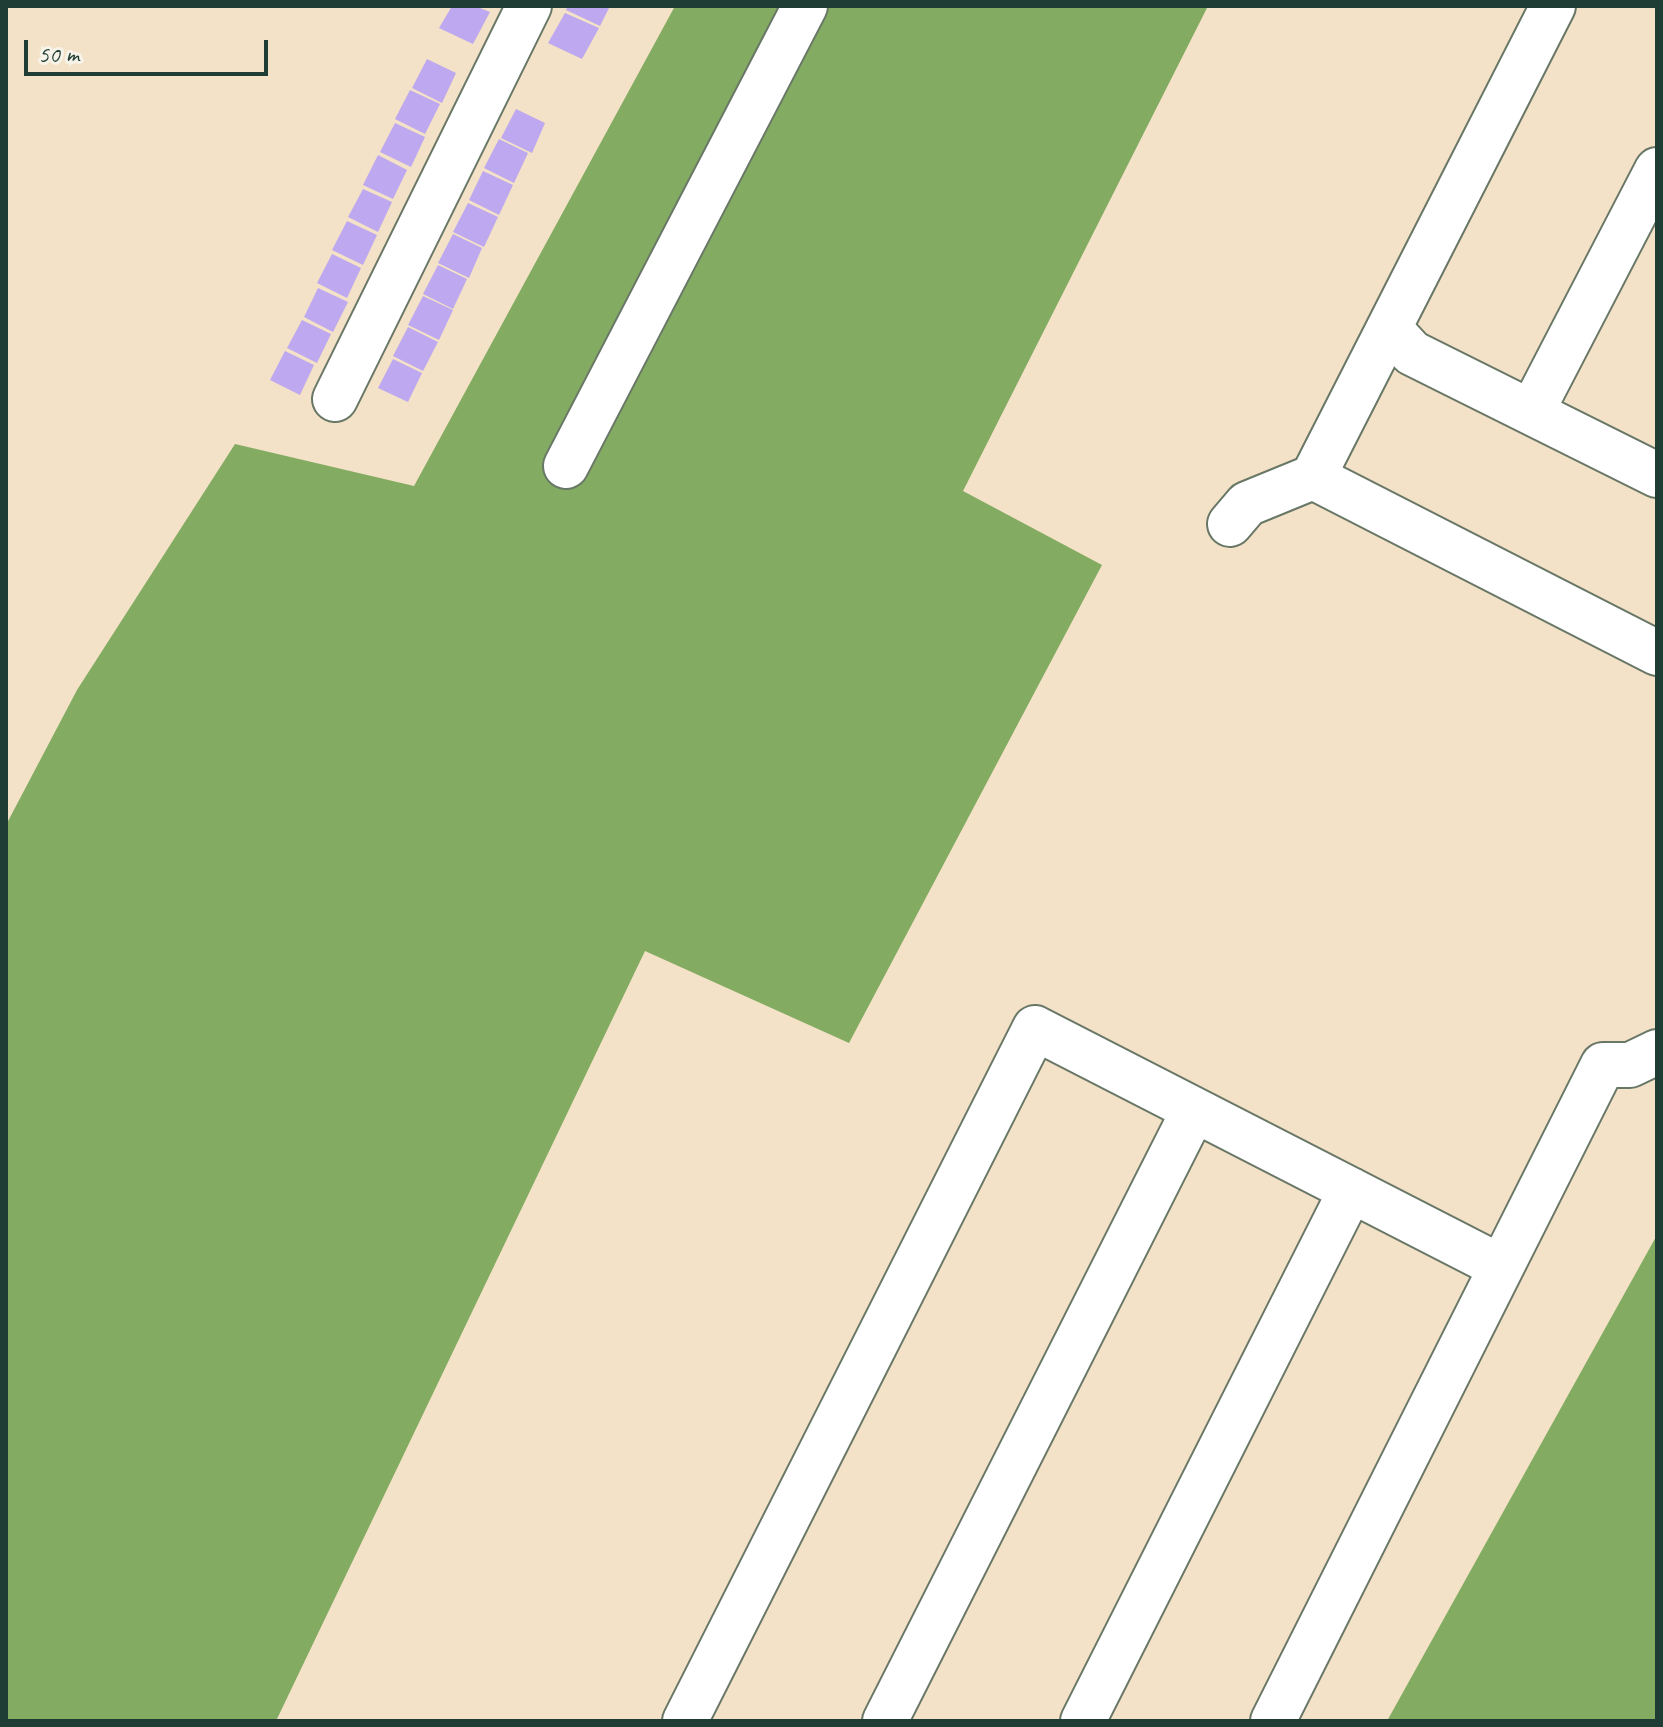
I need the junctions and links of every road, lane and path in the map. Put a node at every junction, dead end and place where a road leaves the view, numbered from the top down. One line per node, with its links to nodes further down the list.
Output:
1 (529, 6): 6 (street)
2 (805, 6): 8 (street)
3 (1553, 6): 5 (street)
4 (1657, 170): 7 (street)
5 (1389, 328): 7 (street); 10 (street)
6 (335, 399)
7 (1532, 411): 9 (street)
8 (566, 466)
9 (1657, 475)
10 (1313, 477): 11 (street); 12 (street)
11 (1230, 524)
12 (1657, 653)
13 (1657, 1052): 16 (street)
14 (1194, 1110): 15 (street); 17 (street); 18 (street)
15 (1351, 1190): 16 (street); 19 (street)
16 (1501, 1267): 20 (street)
17 (685, 1721)
18 (885, 1721)
19 (1083, 1721)
20 (1273, 1721)

